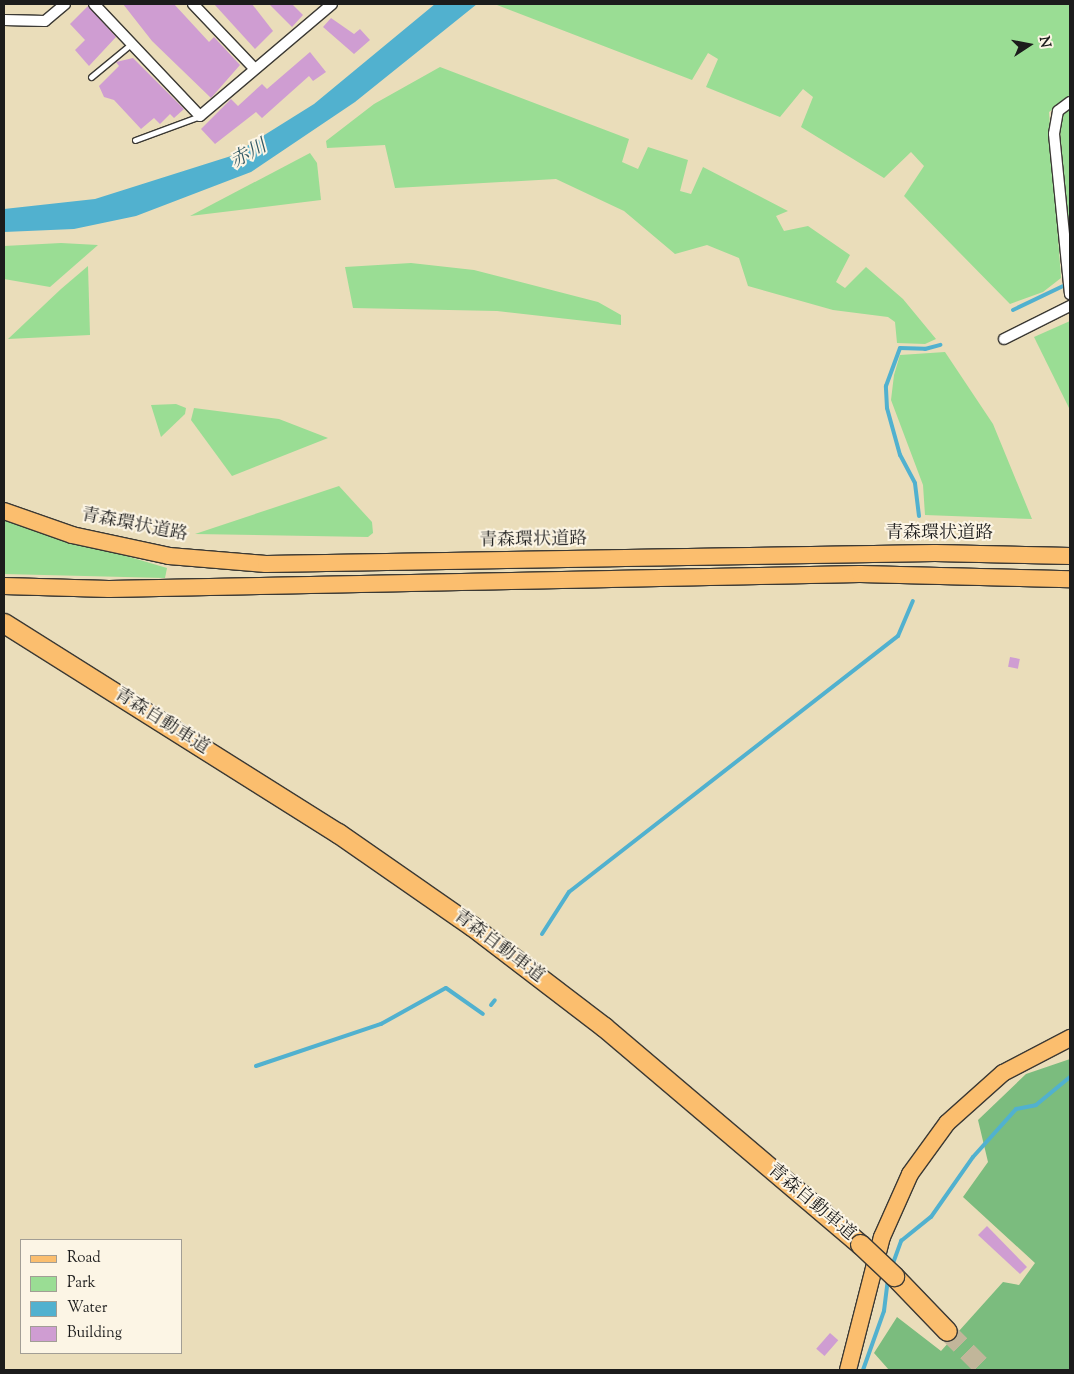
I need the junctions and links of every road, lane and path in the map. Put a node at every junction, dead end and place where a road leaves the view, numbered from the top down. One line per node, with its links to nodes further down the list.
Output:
1 (65, 4): 5 (street)
2 (94, 4): 6 (street)
3 (193, 4): 7 (street)
4 (332, 4): 7 (street)
5 (4, 20)
6 (130, 44): 8 (lane); 10 (street)
7 (254, 68): 10 (street)
8 (91, 77)
9 (1070, 102): 12 (street)
10 (200, 116): 11 (lane)
11 (135, 140)
12 (1070, 294)
13 (1070, 306): 14 (street)
14 (1004, 339)
15 (4, 511): 16 (main road, 青森環状道路)
16 (1070, 556)
17 (1070, 579): 18 (main road)
18 (4, 586)
19 (5, 624): 21 (highway, 青森自動車道, bridge)
20 (1070, 1038): 22 (main road)
21 (947, 1331)
22 (848, 1370)

